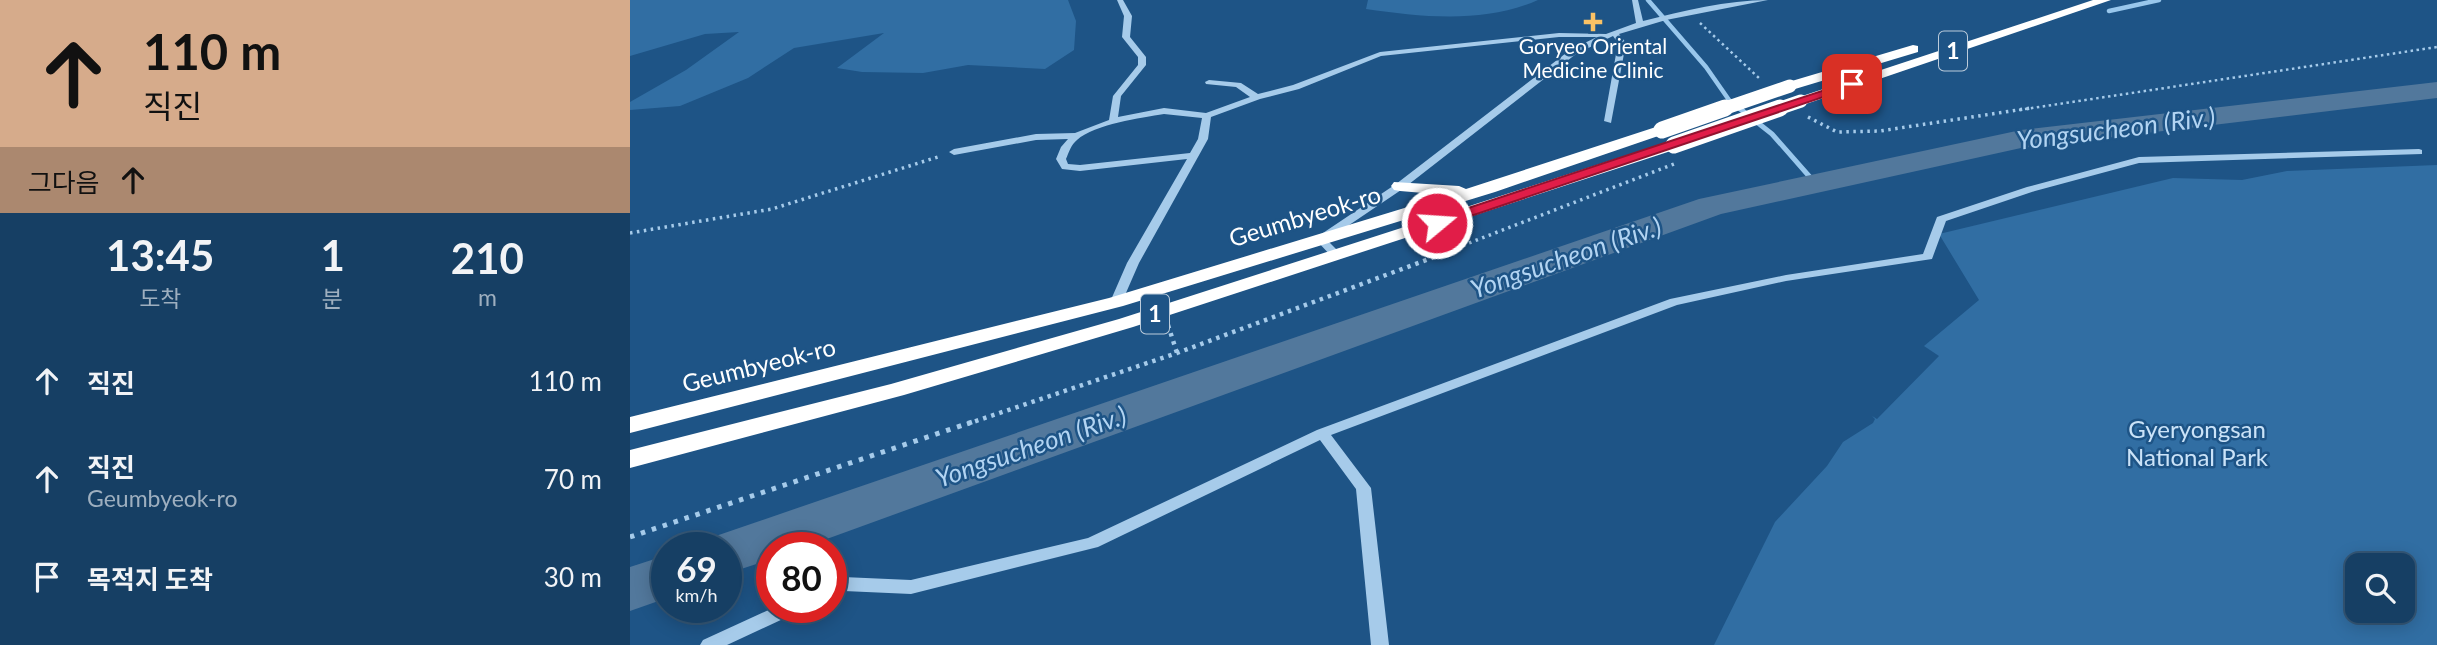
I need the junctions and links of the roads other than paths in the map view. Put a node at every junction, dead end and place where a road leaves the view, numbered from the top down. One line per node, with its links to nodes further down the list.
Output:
1 (1120, 0): 12 (street)
2 (1634, 0): 6 (street)
3 (1765, 0): 6 (street)
4 (2064, 0): 15 (highway, Geumbyeok-ro / 1, bridge)
5 (2105, 0): 15 (highway, 1, bridge)
6 (1640, 24): 7 (street)
7 (1614, 32): 8 (street); 13 (street)
8 (1603, 35): 10 (street); 19 (street)
9 (1209, 82): 10 (street)
10 (1257, 97): 11 (street)
11 (1207, 116): 12 (street); 18 (street)
12 (1113, 121): 14 (street)
13 (1608, 121)
14 (1076, 136): 16 (street); 18 (street)
15 (1672, 146): 20 (highway, Geumbyeok-ro / 1); 22 (highway, Geumbyeok-ro / 1)
16 (954, 152)
17 (2419, 152): 25 (street)
18 (1191, 156): 23 (street)
19 (1400, 186): 20 (highway); 21 (street)
20 (1489, 188): 21 (highway, Geumbyeok-ro / 1)
21 (1321, 239): 22 (street); 23 (highway, Geumbyeok-ro / 1)
22 (1337, 256): 26 (highway, Geumbyeok-ro / 1)
23 (1116, 302): 24 (highway, Geumbyeok-ro / 1)
24 (630, 425)
25 (1322, 433): 27 (street); 30 (street)
26 (630, 459)
27 (847, 584)
28 (757, 623): 29 (street)
29 (709, 645)
30 (1380, 645)

